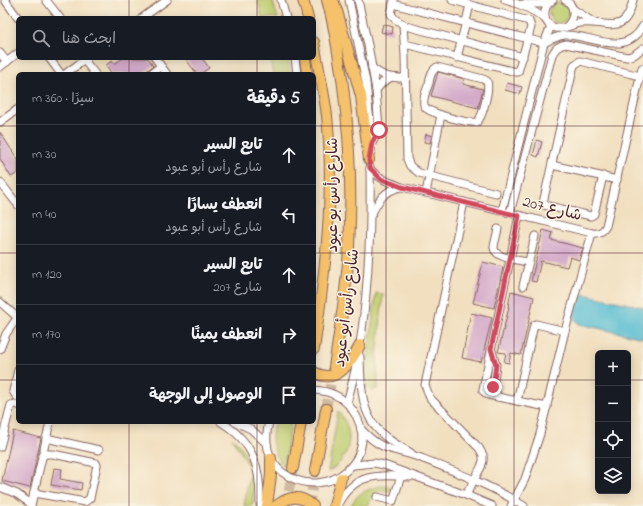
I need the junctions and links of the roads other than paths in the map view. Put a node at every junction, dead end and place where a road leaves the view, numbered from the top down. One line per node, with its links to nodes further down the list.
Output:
1 (5, 0): 20 (street)
2 (46, 0): 21 (street)
3 (167, 0): 22 (street)
4 (281, 0): 23 (street)
5 (298, 0): 24 (highway)
6 (303, 0): 25 (highway)
7 (327, 0): 99 (highway, شارع رأس بو عبود)
8 (333, 0): 70 (highway)
9 (349, 0): 69 (street, شارع رأس أبو عبود)
10 (358, 0): 53 (street, شارع رأس أبو عبود)
11 (452, 0): 18 (street)
12 (505, 0): 17 (street)
13 (565, 0): 19 (street)
14 (633, 0): 28 (street)
15 (551, 1): 17 (street); 26 (street)
16 (393, 2): 27 (street); 29 (street)
17 (519, 4): 26 (street)
18 (470, 5): 27 (street); 34 (street)
19 (573, 9): 28 (street); 30 (street)
20 (17, 16)
21 (58, 16)
22 (145, 16)
23 (285, 16)
24 (301, 16)
25 (307, 16)
26 (545, 19): 32 (street)
27 (465, 23): 34 (street); 35 (street)
28 (596, 23): 30 (street)
29 (403, 24): 35 (street); 37 (street)
30 (567, 26): 32 (street)
31 (643, 26): 33 (street)
32 (553, 27): 33 (street); 36 (street)
33 (555, 38): 36 (street)
34 (528, 39): 36 (street); 42 (street)
35 (461, 40): 42 (street); 43 (street)
36 (544, 43): 81 (street)
37 (405, 44): 43 (street); 64 (street)
38 (643, 48): 82 (street)
39 (0, 53): 50 (street)
40 (316, 53): 95 (highway, شارع رأس بو عبود)
41 (16, 55): 50 (street)
42 (523, 56): 43 (street)
43 (457, 58)
44 (50, 60): 55 (street)
45 (85, 60): 56 (street)
46 (87, 60): 57 (street)
47 (156, 60): 51 (street)
48 (295, 60): 60 (street)
49 (305, 60): 61 (highway)
50 (7, 62): 52 (street)
51 (161, 66): 58 (street); 59 (street)
52 (0, 67)
53 (372, 68): 63 (street); 65 (street, شارع رأس أبو عبود)
54 (642, 68): 62 (street)
55 (60, 72)
56 (68, 72)
57 (94, 72)
58 (153, 72)
59 (166, 72)
60 (298, 72)
61 (307, 72)
62 (640, 76): 71 (street); 74 (street)
63 (390, 78): 64 (street); 65 (street)
64 (405, 78): 72 (street)
65 (376, 90): 69 (street, شارع رأس أبو عبود)
66 (16, 110): 68 (street)
67 (441, 115): 67 (street); 72 (street)
68 (0, 122)
69 (372, 143): 70 (street, شارع رأس أبو عبود)
70 (370, 164): 76 (street); 83 (street, شارع رأس أبو عبود)
71 (552, 165): 73 (street); 73 (street)
72 (429, 176): 77 (street); 78 (street)
73 (603, 176): 74 (street)
74 (617, 180): 86 (street, شارع 207)
75 (0, 182): 79 (street)
76 (402, 187): 77 (street, شارع 207); 83 (street, شارع رأس أبو عبود)
77 (426, 193): 80 (street, شارع 207)
78 (496, 193)
79 (16, 202)
80 (464, 202): 81 (street, شارع 207); 129 (street)
81 (502, 211): 82 (street, شارع 207)
82 (510, 213): 84 (street, شارع 207)
83 (371, 216): 96 (street, شارع رأس أبو عبود)
84 (519, 216): 86 (street, شارع 207); 88 (street)
85 (498, 229): 88 (street)
86 (592, 233): 94 (street)
87 (535, 236): 89 (street)
88 (510, 258): 89 (street); 98 (street)
89 (529, 262): 90 (street)
90 (523, 286)
91 (0, 302): 92 (street)
92 (16, 317)
93 (16, 319): 97 (street)
94 (565, 331): 105 (street); 108 (street)
95 (316, 334)
96 (360, 345): 100 (highway); 106 (street, شارع رأس أبو عبود); 121 (street)
97 (0, 349)
98 (491, 349): 104 (street); 104 (street)
99 (334, 367)
100 (316, 373)
101 (16, 380): 103 (street)
102 (316, 390): 106 (street)
103 (16, 396)
104 (498, 397): 105 (street)
105 (517, 401): 108 (street)
106 (347, 403): 115 (street)
107 (16, 404): 118 (street)
108 (547, 408): 134 (street)
109 (326, 409): 125 (highway)
110 (50, 424): 116 (street)
111 (224, 424): 136 (street)
112 (240, 424): 117 (street)
113 (268, 424): 117 (street)
114 (301, 424): 124 (highway)
115 (361, 429): 121 (street); 123 (street)
116 (46, 438): 119 (street); 120 (street)
117 (267, 444): 122 (street)
118 (0, 447)
119 (99, 450)
120 (42, 456): 131 (street); 131 (street)
121 (418, 457): 129 (street)
122 (271, 458): 128 (street); 137 (highway)
123 (354, 465): 127 (street); 128 (street)
124 (293, 468)
125 (315, 471)
126 (401, 476): 127 (street); 133 (street); 141 (street)
127 (418, 477): 132 (street)
128 (341, 478): 140 (highway)
129 (474, 480): 132 (street); 134 (street)
130 (0, 487): 135 (street)
131 (34, 493): 135 (street)
132 (466, 495): 142 (street)
133 (377, 497)
134 (513, 503): 143 (street)
135 (31, 505)
136 (260, 506)
137 (267, 506)
138 (276, 506): 139 (highway)
139 (313, 506)
140 (334, 506)
141 (337, 506)
142 (492, 506)
143 (524, 506)

